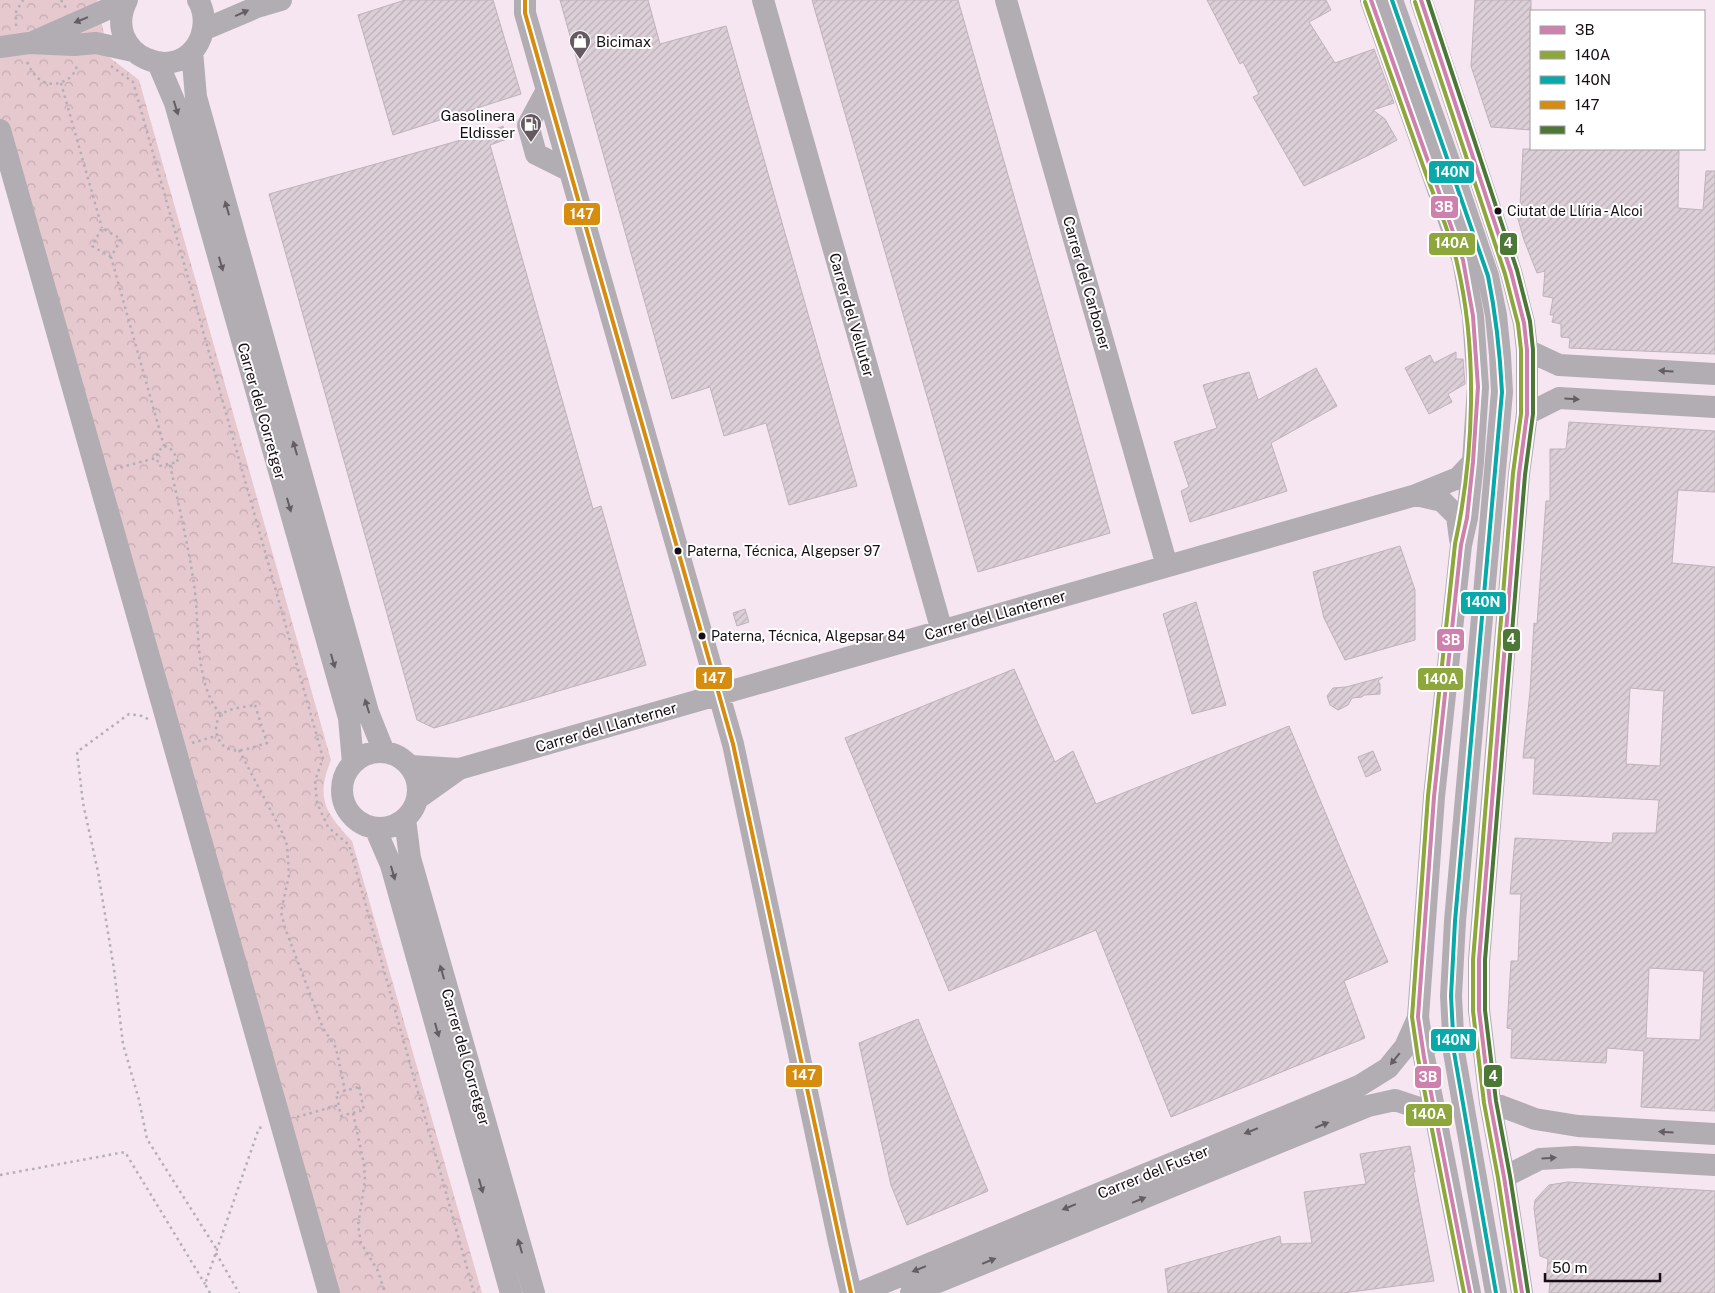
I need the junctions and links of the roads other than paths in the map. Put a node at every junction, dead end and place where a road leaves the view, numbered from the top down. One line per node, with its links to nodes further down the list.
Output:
1 (198, 0): 10 (street)
2 (281, 0): 10 (street, one-way to 2)
3 (763, 0): 25 (street, Carrer del Velluter)
4 (1006, 0): 24 (street, Carrer del Carboner)
5 (1371, 0): 21 (street)
6 (1392, 0): 47 (street)
7 (1421, 0): 17 (street)
8 (126, 1): 11 (street, one-way to 11); 13 (street)
9 (522, 4): 26 (street)
10 (204, 30): 14 (street)
11 (24, 43): 12 (street); 13 (street)
12 (0, 47)
13 (133, 51): 15 (street)
14 (192, 51): 15 (street); 27 (street, Carrer del Corretger, one-way to 14)
15 (158, 63): 28 (street, Carrer del Corretger, one-way to 28)
16 (0, 130): 40 (street)
17 (1526, 350): 18 (street, one-way to 17); 20 (street)
18 (1715, 374)
19 (1715, 407): 20 (street, one-way to 19)
20 (1527, 414): 35 (street)
21 (1473, 462): 22 (street, Carrer del Llanterner); 23 (street)
22 (1416, 495): 23 (street, Carrer del Llanterner); 24 (street, Carrer del Llanterner)
23 (1461, 545): 34 (street)
24 (1167, 566): 25 (street, Carrer del Llanterner)
25 (942, 631): 26 (street, Carrer del Llanterner)
26 (718, 695): 30 (street, Carrer del Llanterner); 43 (street)
27 (384, 752): 28 (street); 29 (street)
28 (353, 763): 33 (street)
29 (410, 766): 30 (street, Carrer del Llanterner); 31 (street)
30 (459, 769): 31 (street, Carrer del Llanterner)
31 (417, 800): 32 (street)
32 (406, 819): 33 (street); 42 (street, Carrer del Corretger, one-way to 32)
33 (375, 828): 41 (street, Carrer del Corretger, one-way to 41)
34 (1418, 1017): 36 (street); 44 (street, Carrer del Fuster, one-way to 44)
35 (1490, 1102): 37 (street, one-way to 35); 39 (street)
36 (1438, 1120): 45 (street, Carrer del Fuster, one-way to 36); 46 (street)
37 (1715, 1134)
38 (1715, 1165): 39 (street, one-way to 38)
39 (1504, 1176): 48 (street)
40 (329, 1293)
41 (511, 1293)
42 (534, 1293)
43 (852, 1293)
44 (860, 1293)
45 (911, 1293)
46 (1470, 1293)
47 (1496, 1293)
48 (1522, 1293)

